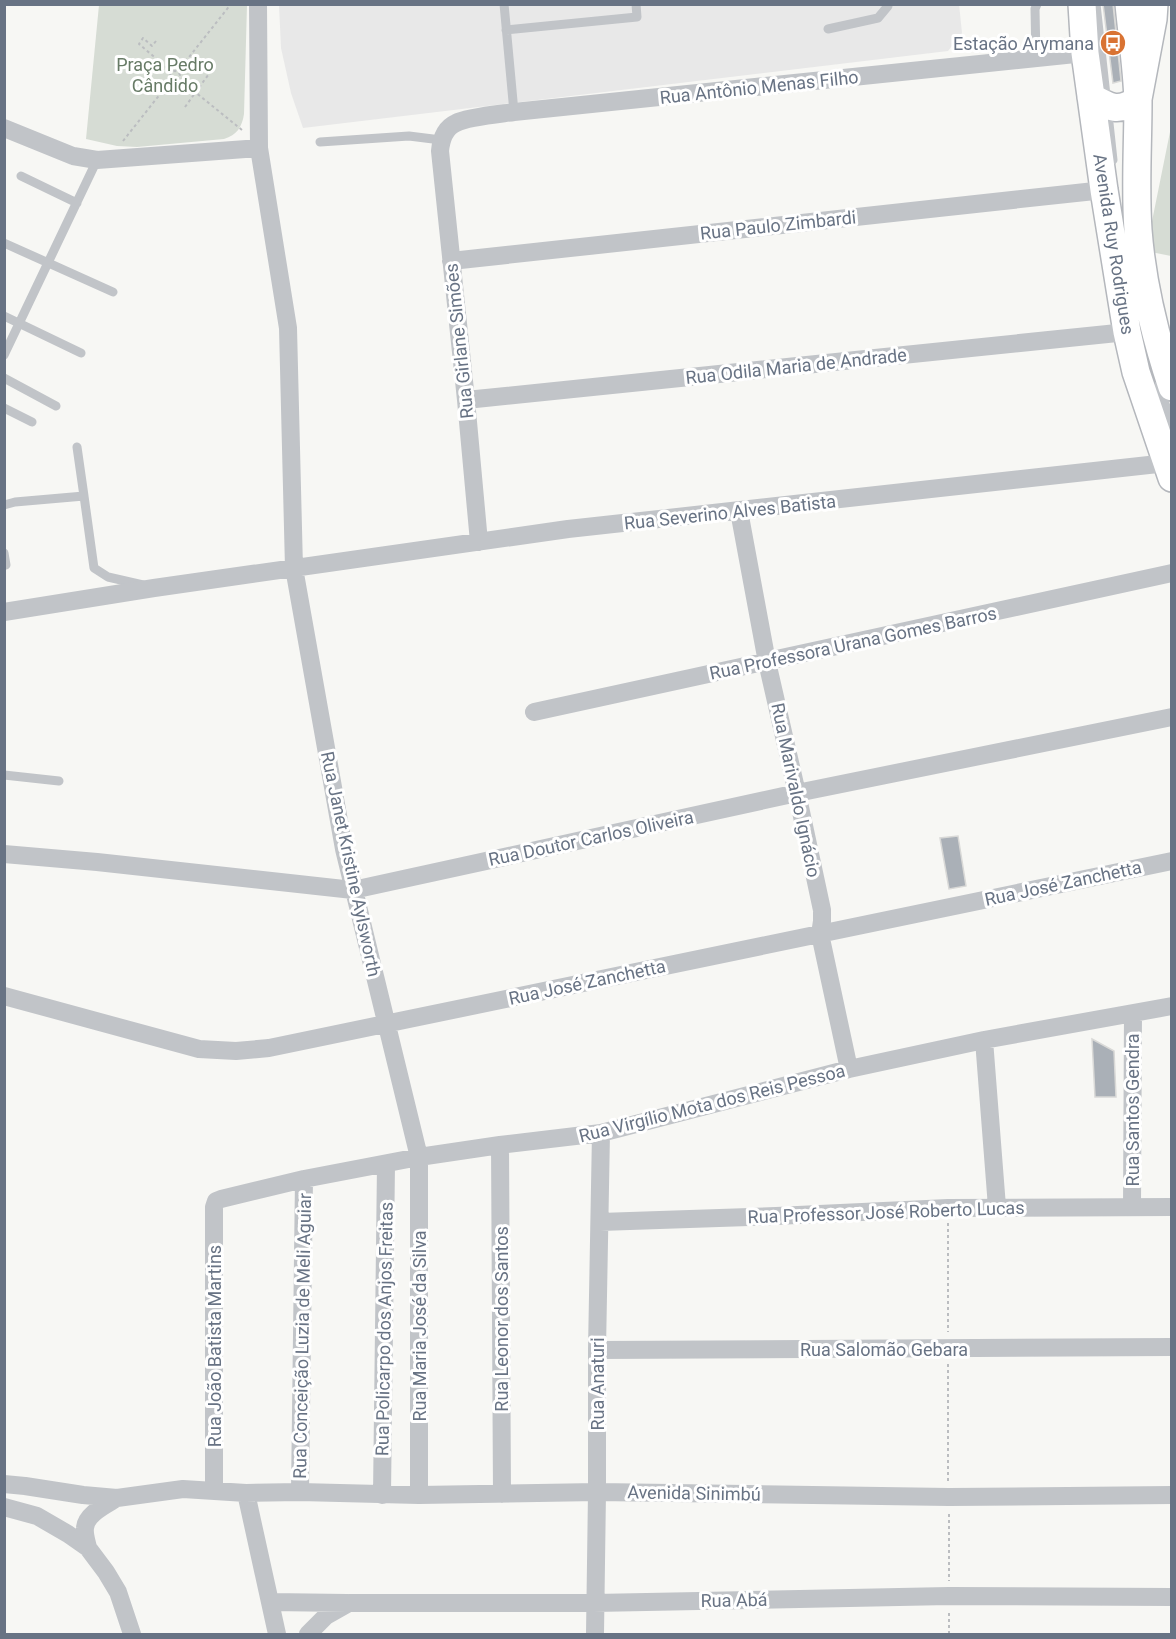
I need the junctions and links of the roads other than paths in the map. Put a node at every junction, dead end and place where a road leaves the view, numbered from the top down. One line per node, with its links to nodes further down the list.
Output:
1 (258, 4): 19 (street, Rua Janet Kristine Aylsworth)
2 (504, 4): 11 (lane)
3 (636, 4): 11 (lane)
4 (888, 4): 10 (lane)
5 (1037, 4): 13 (lane)
6 (1082, 4): 12 (main road, Avenida Ruy Rodrigues)
7 (1096, 4): 14 (lane)
8 (1154, 4): 14 (main road)
9 (1124, 10): 14 (main road, Avenida Ruy Rodrigues)
10 (828, 29)
11 (506, 30): 15 (lane)
12 (1085, 53): 13 (street, Rua Antônio Menas Filho); 14 (main road, Avenida Ruy Rodrigues)
13 (1036, 58): 15 (street, Rua Antônio Menas Filho)
14 (1116, 102): 22 (main road, Avenida Ruy Rodrigues); 33 (main road, Avenida Ruy Rodrigues)
15 (514, 112): 17 (street, Rua Antônio Menas Filho)
16 (4, 128): 20 (street)
17 (441, 140): 18 (lane); 25 (street, Rua Girlane Simões)
18 (320, 142)
19 (259, 148): 20 (street); 48 (street, Rua Janet Kristine Aylsworth)
20 (97, 160): 23 (lane)
21 (21, 176): 23 (lane)
22 (1111, 189): 25 (street, Rua Paulo Zimbardi); 30 (main road, Avenida Ruy Rodrigues); 41 (lane)
23 (77, 203): 26 (lane)
24 (4, 243): 26 (lane)
25 (451, 261): 35 (street, Rua Girlane Simões)
26 (48, 262): 27 (lane); 29 (lane)
27 (113, 292)
28 (4, 315): 29 (lane)
29 (20, 323): 31 (lane); 32 (lane)
30 (1127, 332): 35 (street, Rua Odila Maria de Andrade); 41 (main road, Avenida Ruy Rodrigues)
31 (81, 353)
32 (4, 355)
33 (1163, 366): 39 (lane)
34 (4, 378): 36 (lane)
35 (466, 400): 45 (street, Rua Girlane Simões)
36 (56, 406)
37 (4, 408): 38 (lane)
38 (32, 422)
39 (1172, 425)
40 (77, 447): 42 (lane)
41 (1170, 466): 44 (street, Rua Severino Alves Batista)
42 (84, 496): 43 (lane); 50 (lane)
43 (4, 505)
44 (739, 511): 45 (street, Rua Severino Alves Batista); 52 (street, Rua Marivaldo Ignácio)
45 (479, 542): 48 (street, Rua Severino Alves Batista)
46 (4, 553): 47 (lane)
47 (6, 565)
48 (294, 568): 50 (street, Rua Severino Alves Batista); 60 (street, Rua Janet Kristine Aylsworth)
49 (1172, 573): 52 (street, Rua Professora Urana Gomes Barros)
50 (154, 588): 51 (street, Rua Severino Alves Batista)
51 (4, 612)
52 (767, 662): 53 (street, Rua Professora Urana Gomes Barros); 57 (street, Rua Marivaldo Ignácio)
53 (534, 712)
54 (1172, 717): 57 (street, Rua Doutor Carlos Oliveira)
55 (4, 775): 56 (lane)
56 (60, 781)
57 (797, 793): 60 (street, Rua Doutor Carlos Oliveira); 61 (street, Rua Marivaldo Ignácio)
58 (4, 854): 60 (street, Rua Doutor Carlos Oliveira)
59 (1172, 861): 61 (street, Rua José Zanchetta)
60 (353, 890): 65 (street, Rua Janet Kristine Aylsworth)
61 (820, 934): 65 (street, Rua José Zanchetta); 67 (street, Rua Marivaldo Ignácio)
62 (4, 996): 65 (street, Rua José Zanchetta)
63 (1172, 1006): 64 (street, Rua Virgílio Mota dos Reis Pessoa)
64 (1133, 1013): 66 (street, Rua Virgílio Mota dos Reis Pessoa); 76 (street, Rua Santos Gendra)
65 (386, 1023): 70 (street, Rua Janet Kristine Aylsworth)
66 (984, 1040): 67 (street, Rua Virgílio Mota dos Reis Pessoa); 74 (street)
67 (849, 1069): 68 (street, Rua Virgílio Mota dos Reis Pessoa)
68 (601, 1133): 69 (street, Rua Virgílio Mota dos Reis Pessoa); 77 (street, Rua Anaturi)
69 (500, 1145): 70 (street, Rua Virgílio Mota dos Reis Pessoa); 85 (street, Rua Leonor dos Santos)
70 (419, 1157): 71 (street, Rua Virgílio Mota dos Reis Pessoa); 87 (street, Rua Maria José da Silva)
71 (387, 1164): 72 (street, Rua Virgílio Mota dos Reis Pessoa); 86 (street, Rua Policarpo dos Anjos Freitas)
72 (304, 1179): 73 (street, Rua Virgílio Mota dos Reis Pessoa); 82 (street, Rua Conceição Luzia de Meli Aguiar)
73 (216, 1202): 81 (street, Rua João Batista Martins)
74 (997, 1207): 76 (street, Rua Professor José Roberto Lucas); 77 (street, Rua Professor José Roberto Lucas)
75 (1172, 1207): 76 (street, Rua Professor José Roberto Lucas)
76 (1132, 1208)
77 (600, 1222): 79 (street, Rua Anaturi)
78 (1172, 1347): 79 (street, Rua Salomão Gebara)
79 (597, 1350): 83 (street, Rua Anaturi)
80 (4, 1484): 89 (street, Avenida Sinimbú)
81 (216, 1490): 84 (street, Avenida Sinimbú); 89 (street, Avenida Sinimbú)
82 (300, 1492): 84 (street, Avenida Sinimbú); 86 (street, Avenida Sinimbú)
83 (597, 1492): 85 (street, Avenida Sinimbú); 88 (street, Avenida Sinimbú); 95 (street, Rua Anaturi)
84 (246, 1493): 93 (street)
85 (502, 1494): 87 (street, Avenida Sinimbú)
86 (382, 1495): 87 (street, Avenida Sinimbú)
87 (419, 1495)
88 (1172, 1495)
89 (117, 1498): 91 (street)
90 (4, 1508): 91 (street)
91 (88, 1548): 96 (street)
92 (1172, 1598): 95 (street, Rua Abá)
93 (270, 1602): 94 (street, Rua Abá); 97 (street)
94 (349, 1603): 95 (street, Rua Abá); 98 (street)
95 (594, 1603): 99 (street, Rua Anaturi)
96 (132, 1635)
97 (277, 1635)
98 (308, 1635)
99 (595, 1635)

